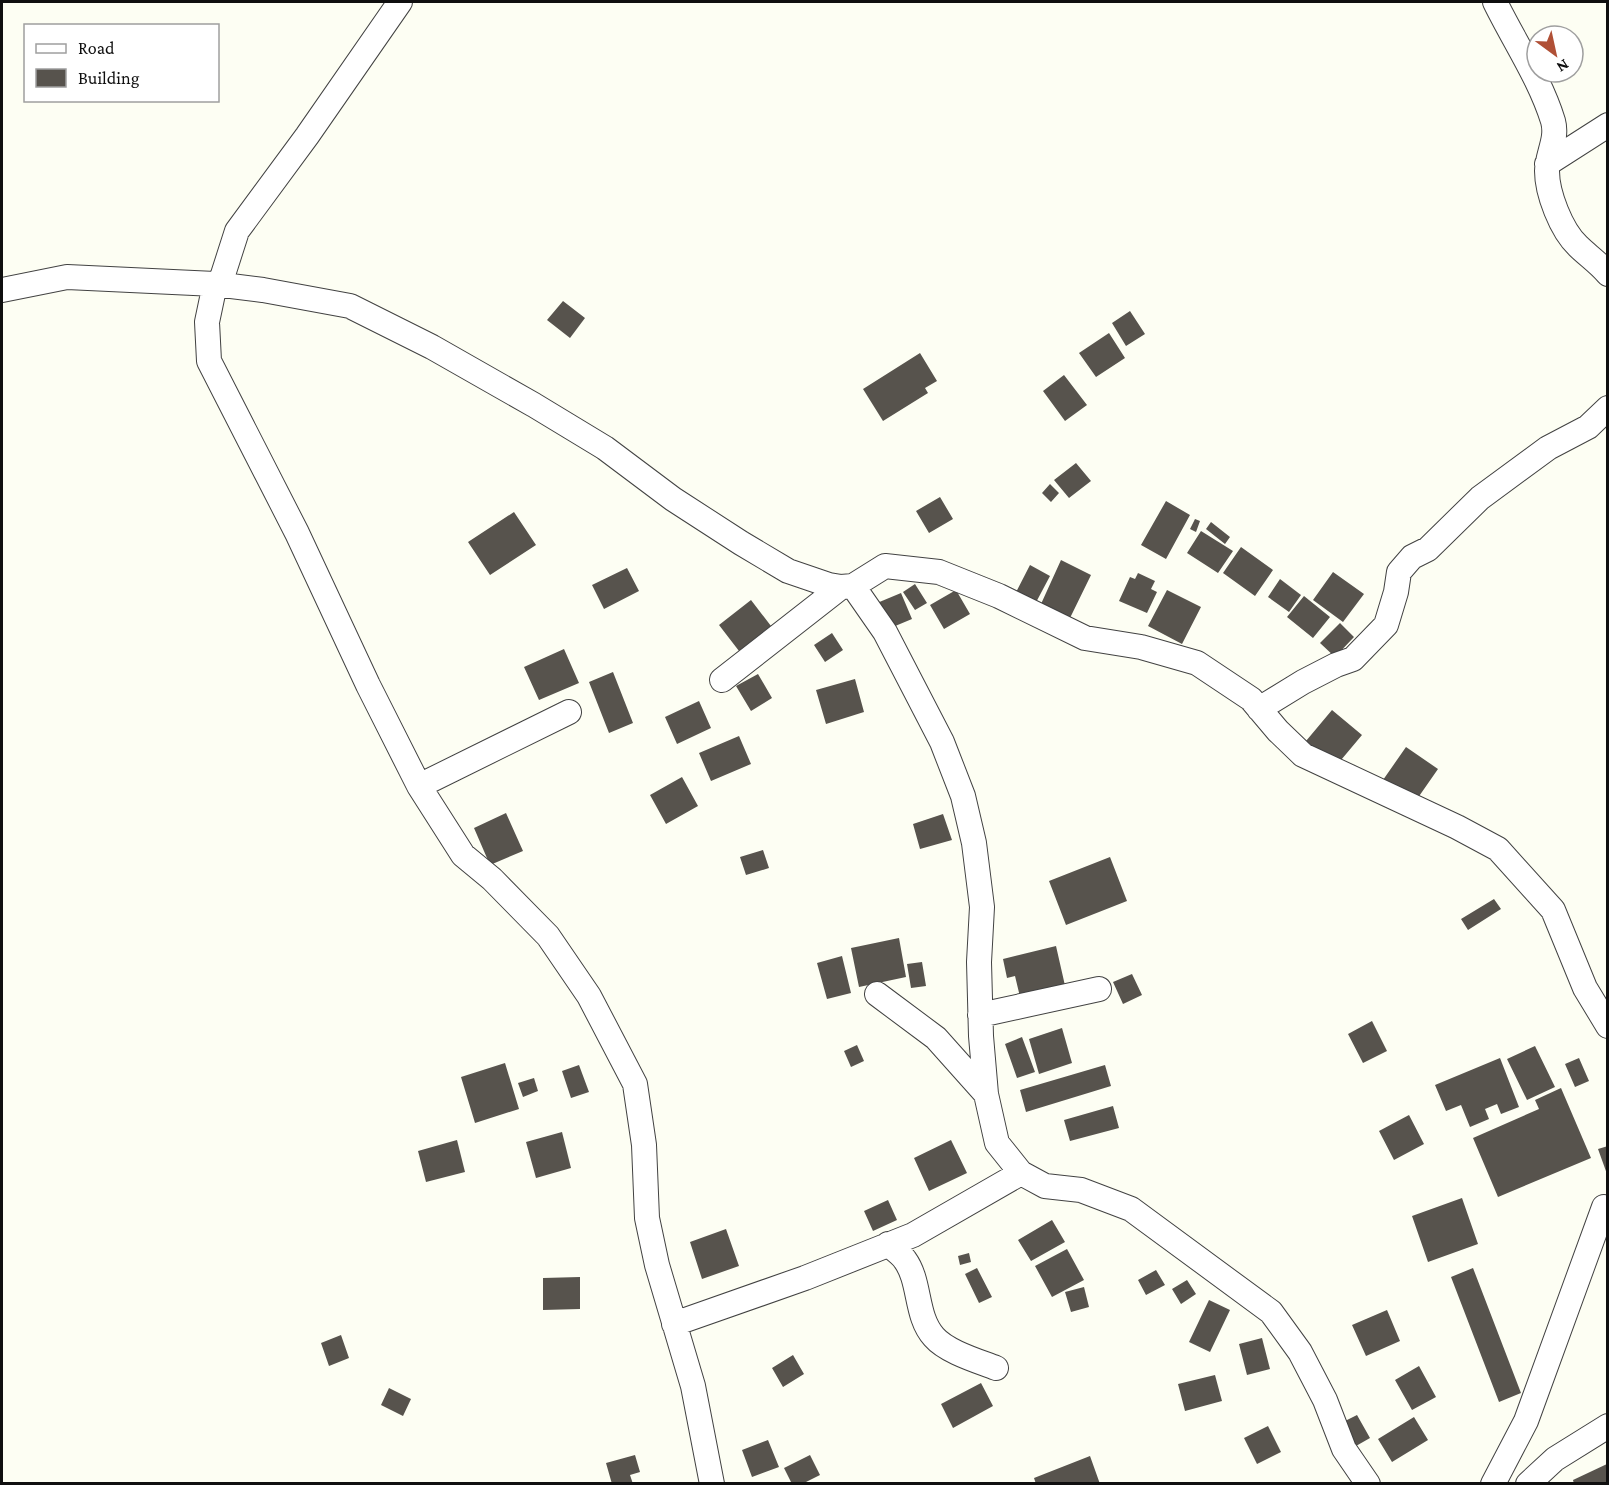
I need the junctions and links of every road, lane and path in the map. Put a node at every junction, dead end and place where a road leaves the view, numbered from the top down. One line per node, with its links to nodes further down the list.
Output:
1 (400, 2): 6 (street)
2 (1495, 2): 4 (street)
3 (1608, 125): 4 (street)
4 (1547, 164): 5 (street)
5 (1608, 274)
6 (217, 284): 7 (street); 9 (street); 13 (street)
7 (2, 290)
8 (1608, 408): 11 (street)
9 (847, 586): 10 (street); 11 (street); 16 (street)
10 (722, 680)
11 (1259, 709): 17 (street)
12 (569, 712): 13 (street)
13 (419, 786): 22 (street)
14 (1099, 989): 16 (street)
15 (877, 994): 18 (street)
16 (980, 1015): 18 (street)
17 (1608, 1026)
18 (986, 1094): 19 (street)
19 (1021, 1173): 21 (street); 26 (street)
20 (1604, 1207): 27 (street)
21 (888, 1244): 22 (street); 23 (street)
22 (674, 1324): 25 (street)
23 (996, 1368)
24 (1608, 1426): 28 (street)
25 (712, 1484)
26 (1368, 1484)
27 (1493, 1484)
28 (1528, 1484)

